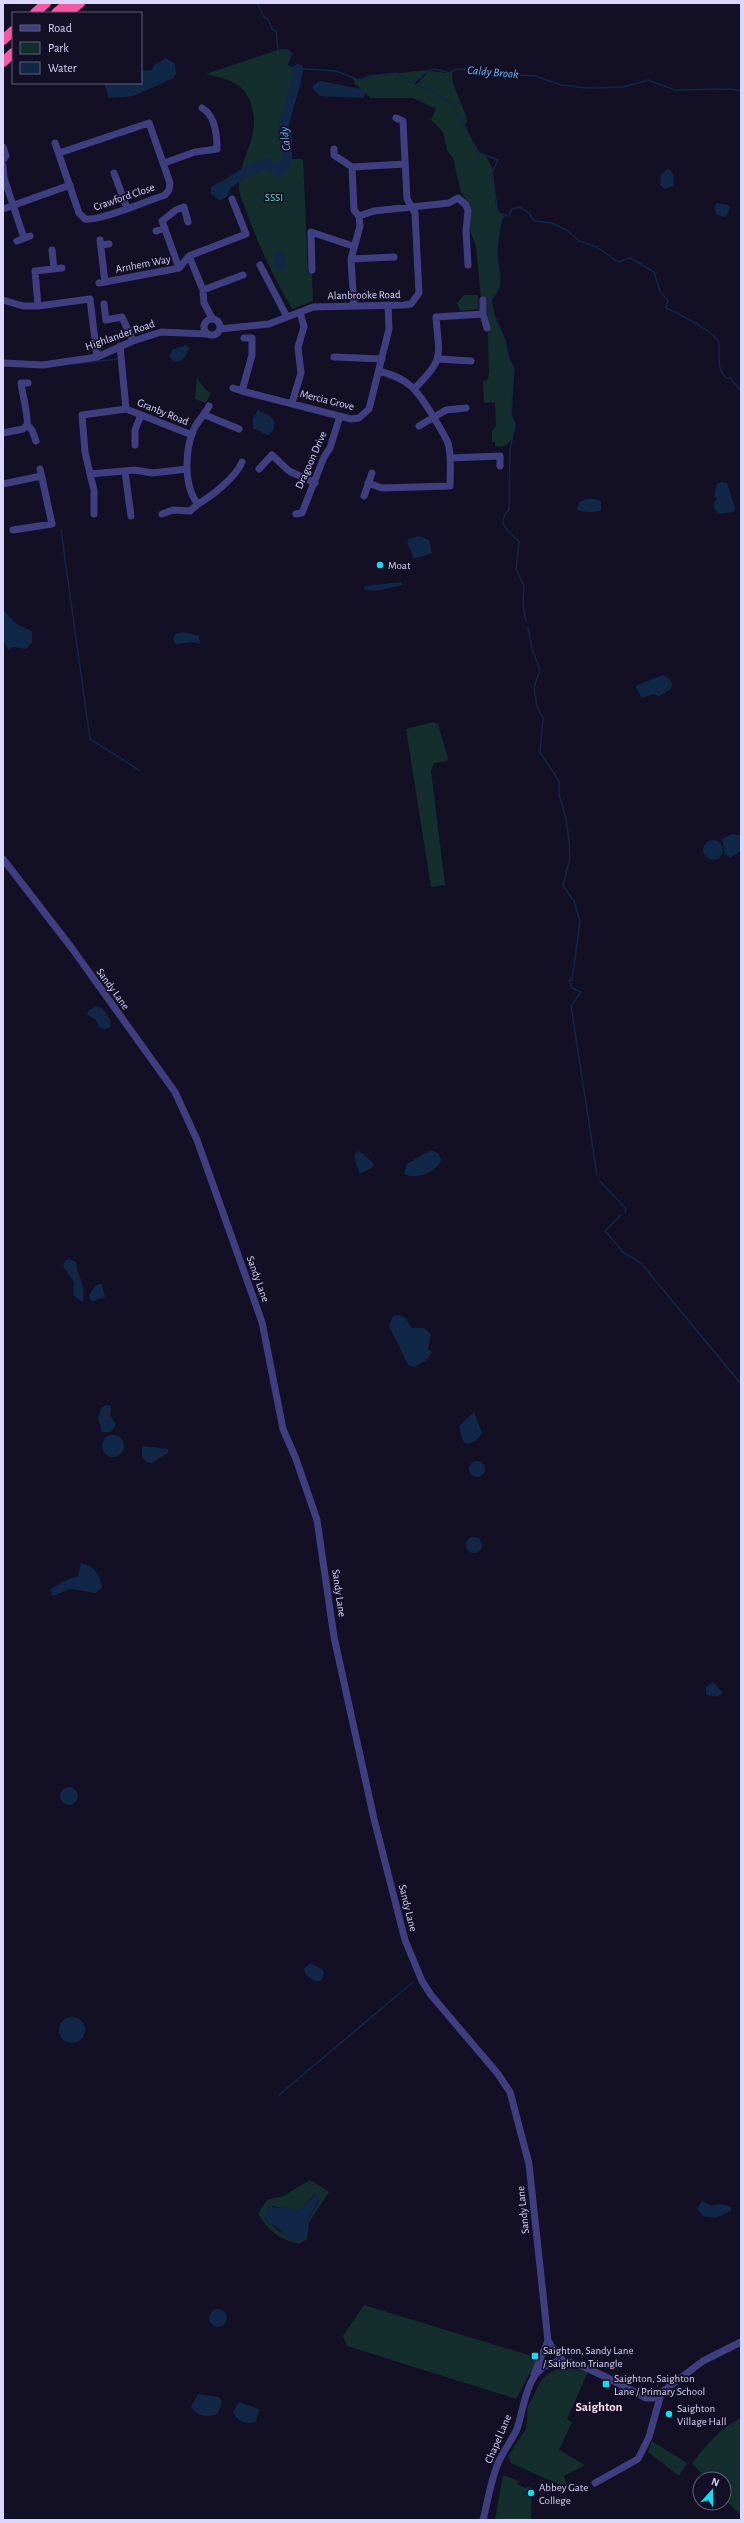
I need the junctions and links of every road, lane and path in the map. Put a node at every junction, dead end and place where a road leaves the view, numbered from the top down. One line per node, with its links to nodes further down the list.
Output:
1 (46, 3): 4 (highway)
2 (68, 3): 5 (highway)
3 (80, 3): 6 (highway)
4 (36, 12)
5 (57, 12)
6 (69, 12)
7 (12, 32): 8 (highway)
8 (3, 40)
9 (12, 55): 10 (highway)
10 (3, 62)
11 (207, 109): 18 (street)
12 (402, 119): 19 (street, Alanbrooke Road)
13 (55, 143): 15 (street, Crawford Close)
14 (3, 147): 17 (street)
15 (59, 153): 18 (street, Crawford Close); 23 (street, Crawford Close)
16 (332, 154): 21 (street)
17 (3, 160)
18 (164, 163): 27 (street, Crawford Close)
19 (405, 164): 21 (street); 26 (street, Alanbrooke Road)
20 (3, 166): 25 (street)
21 (352, 167): 29 (street)
22 (114, 173): 27 (street)
23 (70, 185): 25 (street); 27 (street, Crawford Close)
24 (232, 199): 37 (street)
25 (13, 206): 28 (street); 33 (street)
26 (411, 206): 29 (street); 41 (street); 51 (street, Alanbrooke Road)
27 (127, 208)
28 (3, 209)
29 (359, 216): 35 (street)
30 (188, 222): 31 (street)
31 (164, 228): 32 (street); 43 (street)
32 (156, 231)
33 (24, 238)
34 (109, 244): 43 (street, Arnhem Way)
35 (353, 246): 39 (street); 45 (street)
36 (52, 250): 44 (street)
37 (189, 256): 43 (street, Arnhem Way); 47 (street)
38 (394, 257): 39 (street)
39 (351, 259): 53 (street)
40 (260, 265): 57 (street)
41 (468, 265)
42 (62, 268): 44 (street)
43 (179, 268)
44 (54, 269): 52 (street)
45 (312, 270)
46 (243, 275): 47 (street)
47 (203, 290): 56 (street)
48 (3, 300): 52 (street)
49 (483, 300): 55 (street)
50 (104, 304): 62 (street)
51 (388, 305): 53 (street, Alanbrooke Road); 66 (street, Mercia Grove)
52 (38, 306): 64 (street)
53 (354, 306): 54 (street, Alanbrooke Road)
54 (300, 312): 57 (street, Alanbrooke Road); 75 (street)
55 (483, 314): 59 (street); 67 (street)
56 (211, 317): 58 (street); 60 (street)
57 (287, 317): 58 (street, Alanbrooke Road)
58 (220, 327): 60 (street, Alanbrooke Road)
59 (487, 328)
60 (205, 332): 62 (street, Highlander Road)
61 (244, 338): 74 (street)
62 (132, 341): 63 (street, Highlander Road)
63 (120, 346): 64 (street, Highlander Road); 78 (street)
64 (97, 357): 68 (street, Highlander Road)
65 (334, 357): 66 (street)
66 (382, 359): 70 (street, Mercia Grove)
67 (439, 359): 69 (street); 73 (street)
68 (3, 363)
69 (467, 363)
70 (379, 371): 73 (street); 81 (street, Mercia Grove)
71 (22, 383): 83 (street)
72 (233, 388): 74 (street, Mercia Grove)
73 (415, 388): 82 (street)
74 (242, 391): 75 (street, Mercia Grove)
75 (292, 403): 81 (street, Mercia Grove)
76 (209, 406): 80 (street, Granby Road)
77 (466, 408): 82 (street)
78 (126, 409): 79 (street, Granby Road); 97 (street)
79 (141, 415): 87 (street, Granby Road); 89 (street)
80 (205, 415): 84 (street); 87 (street, Granby Road)
81 (340, 416): 98 (street, Dragoon Drive)
82 (434, 418): 85 (street); 90 (street)
83 (27, 425): 86 (street); 88 (street)
84 (235, 425)
85 (419, 426)
86 (3, 433)
87 (192, 435): 93 (street, Granby Road)
88 (36, 441)
89 (136, 442)
90 (450, 458): 92 (street); 99 (street)
91 (242, 462): 102 (street)
92 (500, 466)
93 (187, 469): 95 (street); 102 (street, Granby Road)
94 (259, 469): 98 (street)
95 (125, 472): 97 (street); 106 (street)
96 (372, 473): 99 (street)
97 (90, 474): 103 (street)
98 (315, 483): 104 (street, Dragoon Drive)
99 (368, 483): 101 (street)
100 (3, 484): 107 (street)
101 (364, 496)
102 (198, 504): 105 (street)
103 (102, 507)
104 (302, 513)
105 (162, 514)
106 (131, 516)
107 (13, 530)
108 (3, 859): 109 (street, Sandy Lane)
109 (548, 2341): 111 (street); 112 (street)
110 (741, 2342): 113 (street)
111 (563, 2361): 112 (street, Chapel Lane); 113 (street)
112 (533, 2378): 115 (street, Chapel Lane)
113 (662, 2394): 114 (street)
114 (595, 2483)
115 (483, 2520)

